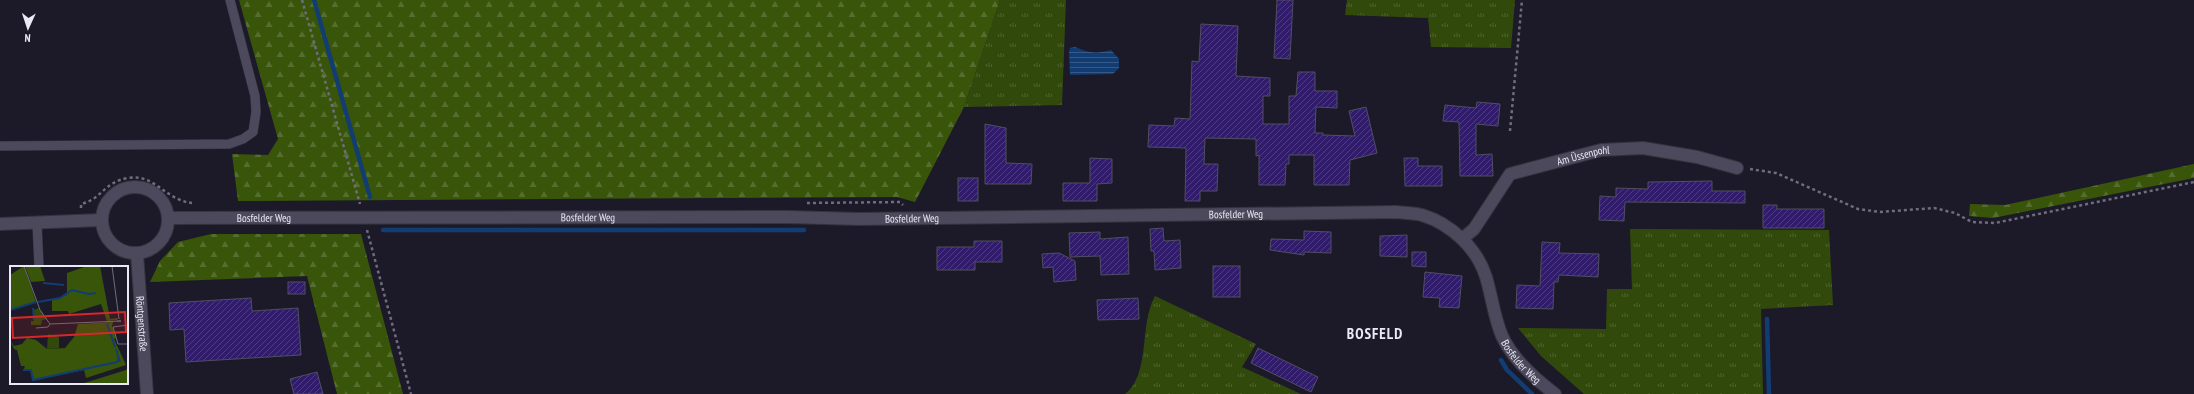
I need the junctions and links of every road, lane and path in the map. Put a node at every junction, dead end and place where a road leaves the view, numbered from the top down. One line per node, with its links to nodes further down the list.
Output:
1 (230, 0): 5 (lane)
2 (302, 0): 11 (path)
3 (1522, 0): 4 (path)
4 (1510, 131)
5 (0, 146)
6 (1737, 168): 7 (path); 20 (street, Am Üssenpohl)
7 (2194, 182)
8 (804, 202): 15 (path)
9 (197, 203): 17 (path)
10 (352, 204): 11 (path)
11 (360, 204): 12 (path); 14 (path)
12 (368, 204)
13 (168, 218): 14 (street, Bosfelder Weg); 16 (street); 21 (street)
14 (364, 218): 15 (street, Bosfelder Weg); 24 (path)
15 (921, 218): 20 (street, Bosfelder Weg)
16 (101, 220): 17 (street); 21 (street)
17 (83, 221): 18 (street)
18 (37, 223): 19 (street); 22 (lane)
19 (0, 224)
20 (1462, 239): 25 (street, Bosfelder Weg)
21 (137, 254): 23 (street, Röntgenstraße)
22 (39, 266)
23 (146, 394)
24 (411, 394)
25 (1556, 394)

